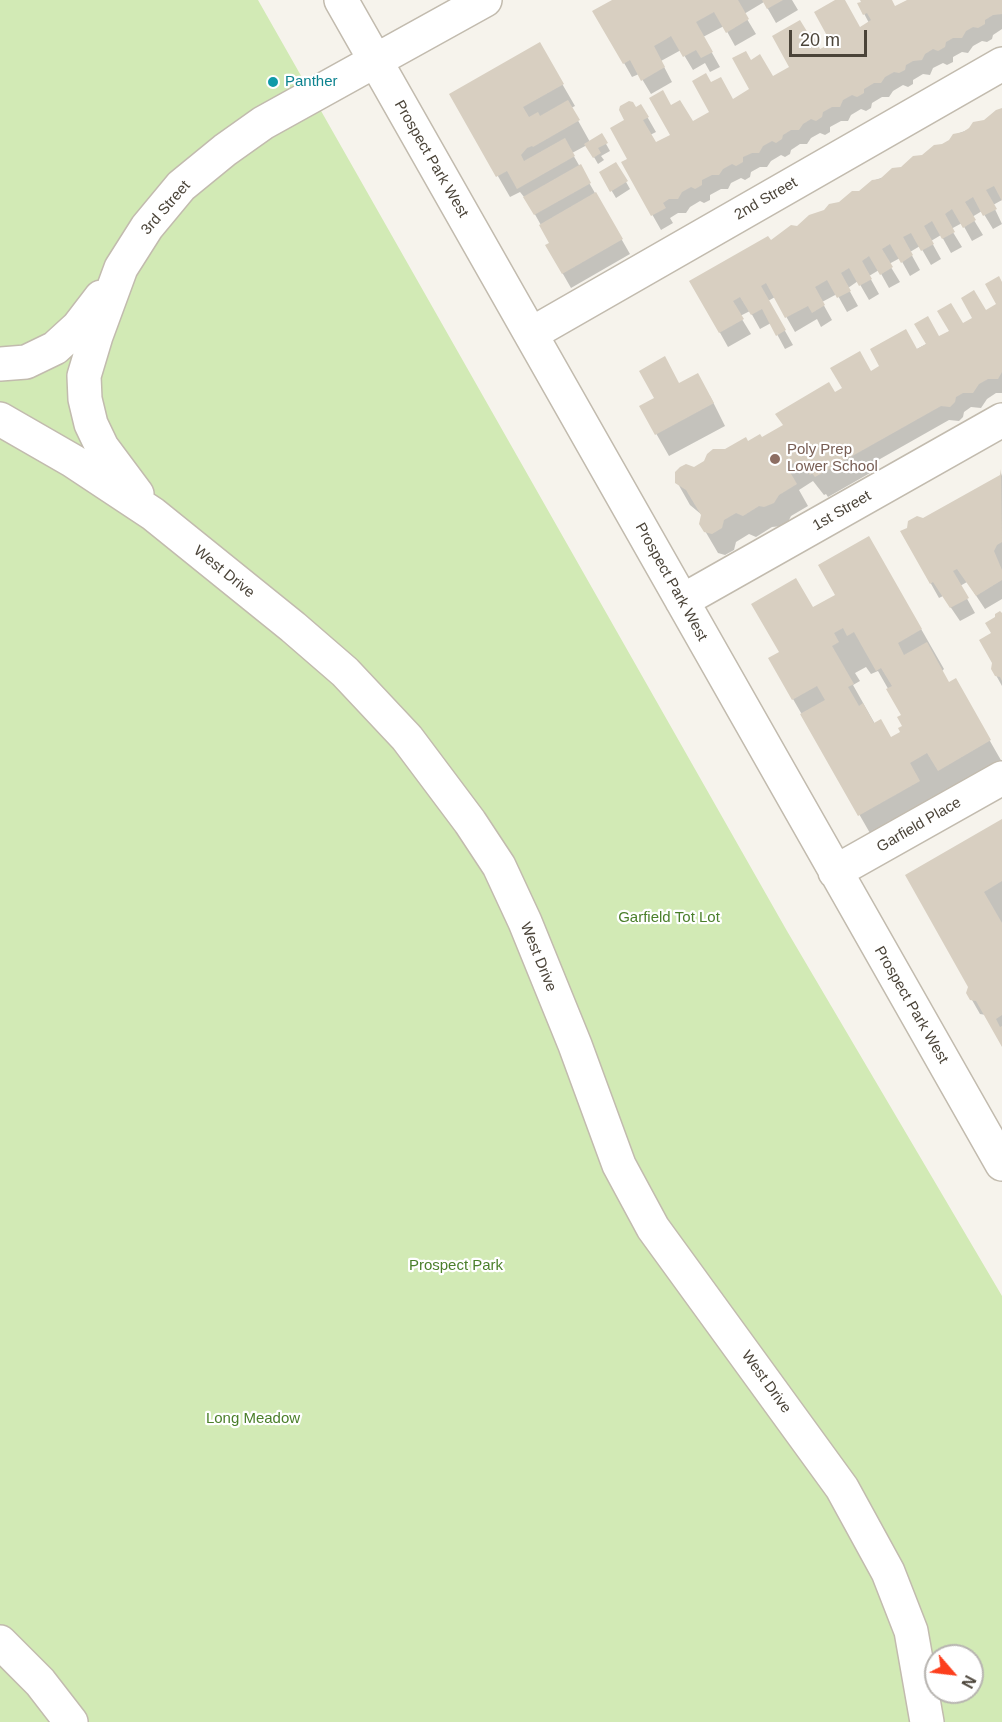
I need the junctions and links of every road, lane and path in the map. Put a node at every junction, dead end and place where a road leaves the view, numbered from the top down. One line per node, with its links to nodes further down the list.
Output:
1 (341, 0): 3 (street, Prospect Park West)
2 (485, 0): 3 (street, 3rd Street)
3 (376, 62): 5 (street, 3rd Street); 6 (street, Prospect Park West)
4 (1002, 64): 6 (street, 2nd Street)
5 (121, 268): 7 (street); 10 (street, 3rd Street)
6 (531, 334): 11 (street, Prospect Park West)
7 (0, 364)
8 (0, 419): 10 (street, West Drive)
9 (1002, 420): 11 (street, 1st Street)
10 (153, 514): 15 (street, West Drive)
11 (682, 601): 13 (street, Prospect Park West)
12 (1002, 778): 13 (street, Garfield Place)
13 (835, 872): 14 (street, Prospect Park West)
14 (998, 1148)
15 (910, 1631): 18 (street, West Drive); 19 (street, West Drive)
16 (0, 1642): 17 (street)
17 (71, 1722)
18 (906, 1722)
19 (927, 1722)

